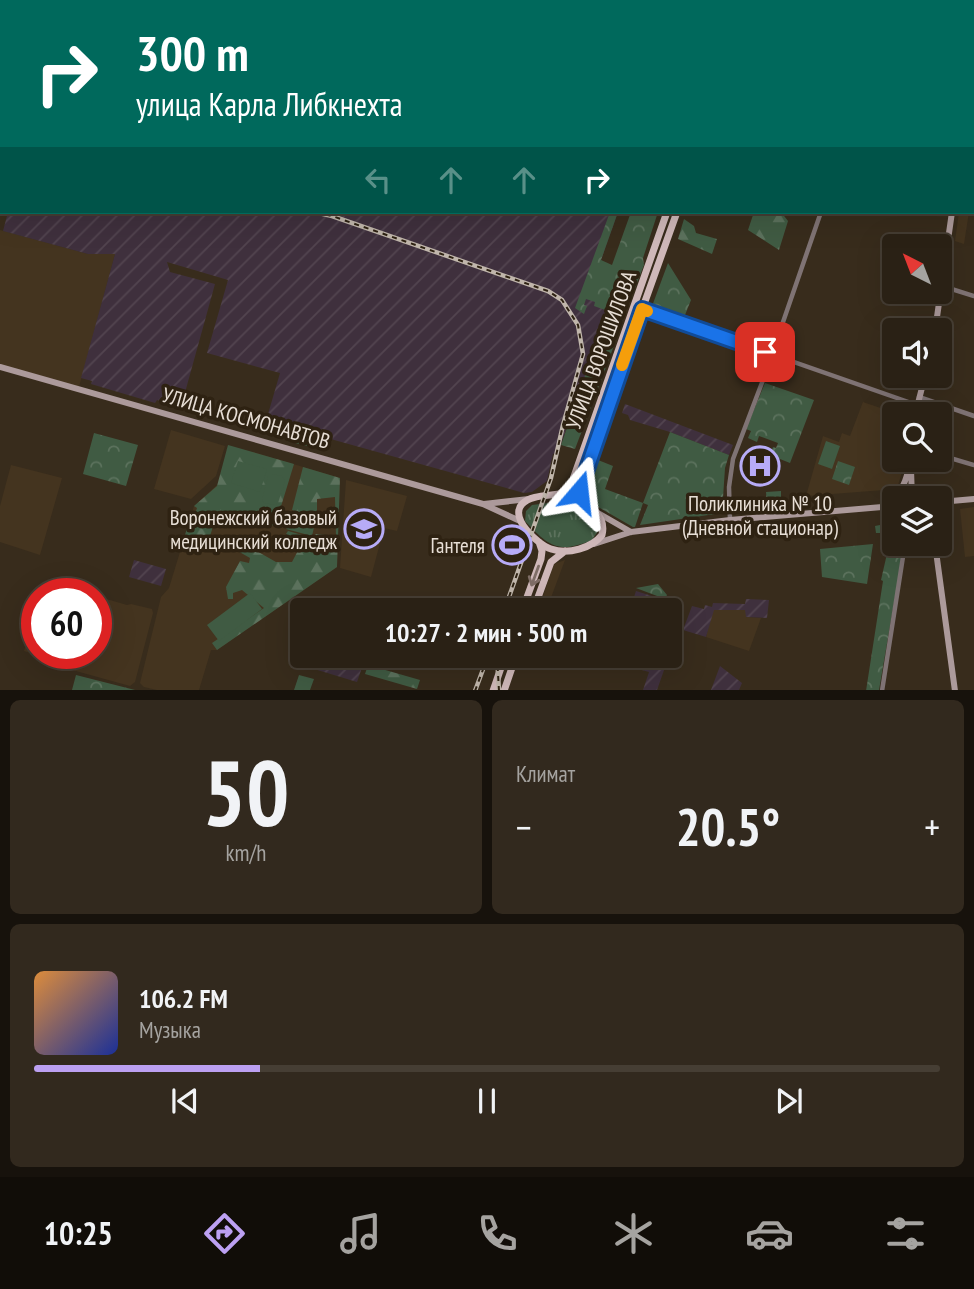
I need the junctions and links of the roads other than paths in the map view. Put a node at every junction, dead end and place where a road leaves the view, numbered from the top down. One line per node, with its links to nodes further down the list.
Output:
1 (666, 214): 19 (main road, УЛИЦА ВОРОШИЛОВА)
2 (676, 214): 8 (main road, УЛИЦА ВОРОШИЛОВА)
3 (820, 214): 9 (street)
4 (952, 214): 5 (street)
5 (949, 234)
6 (952, 289): 7 (street)
7 (974, 296)
8 (642, 309): 9 (street); 23 (main road, УЛИЦА ВОРОШИЛОВА)
9 (771, 354): 13 (street); 28 (street)
10 (0, 367): 24 (street, УЛИЦА КОСМОНАВТОВ)
11 (921, 388): 12 (street)
12 (918, 397): 14 (street); 15 (street)
13 (908, 402)
14 (917, 402)
15 (974, 416)
16 (952, 459): 17 (street)
17 (974, 465)
18 (908, 472): 25 (street)
19 (559, 494): 20 (main road); 23 (main road)
20 (531, 498): 24 (street, УЛИЦА КОСМОНАВТОВ); 29 (main road)
21 (974, 499): 22 (street)
22 (952, 501)
23 (583, 503): 27 (main road)
24 (482, 504): 29 (street, УЛИЦА КОСМОНАВТОВ)
25 (874, 507): 26 (street); 28 (street)
26 (882, 507)
27 (598, 513): 30 (street); 32 (main road)
28 (730, 520): 30 (street)
29 (520, 521): 31 (main road)
30 (631, 532): 32 (street)
31 (538, 541): 33 (main road); 36 (main road, one-way to 36)
32 (592, 545): 33 (main road)
33 (565, 551): 37 (main road)
34 (903, 556): 42 (street)
35 (937, 556): 43 (street)
36 (527, 598)
37 (538, 598)
38 (501, 668): 40 (main road)
39 (512, 668): 41 (main road)
40 (493, 690)
41 (505, 690)
42 (882, 690)
43 (956, 690)

